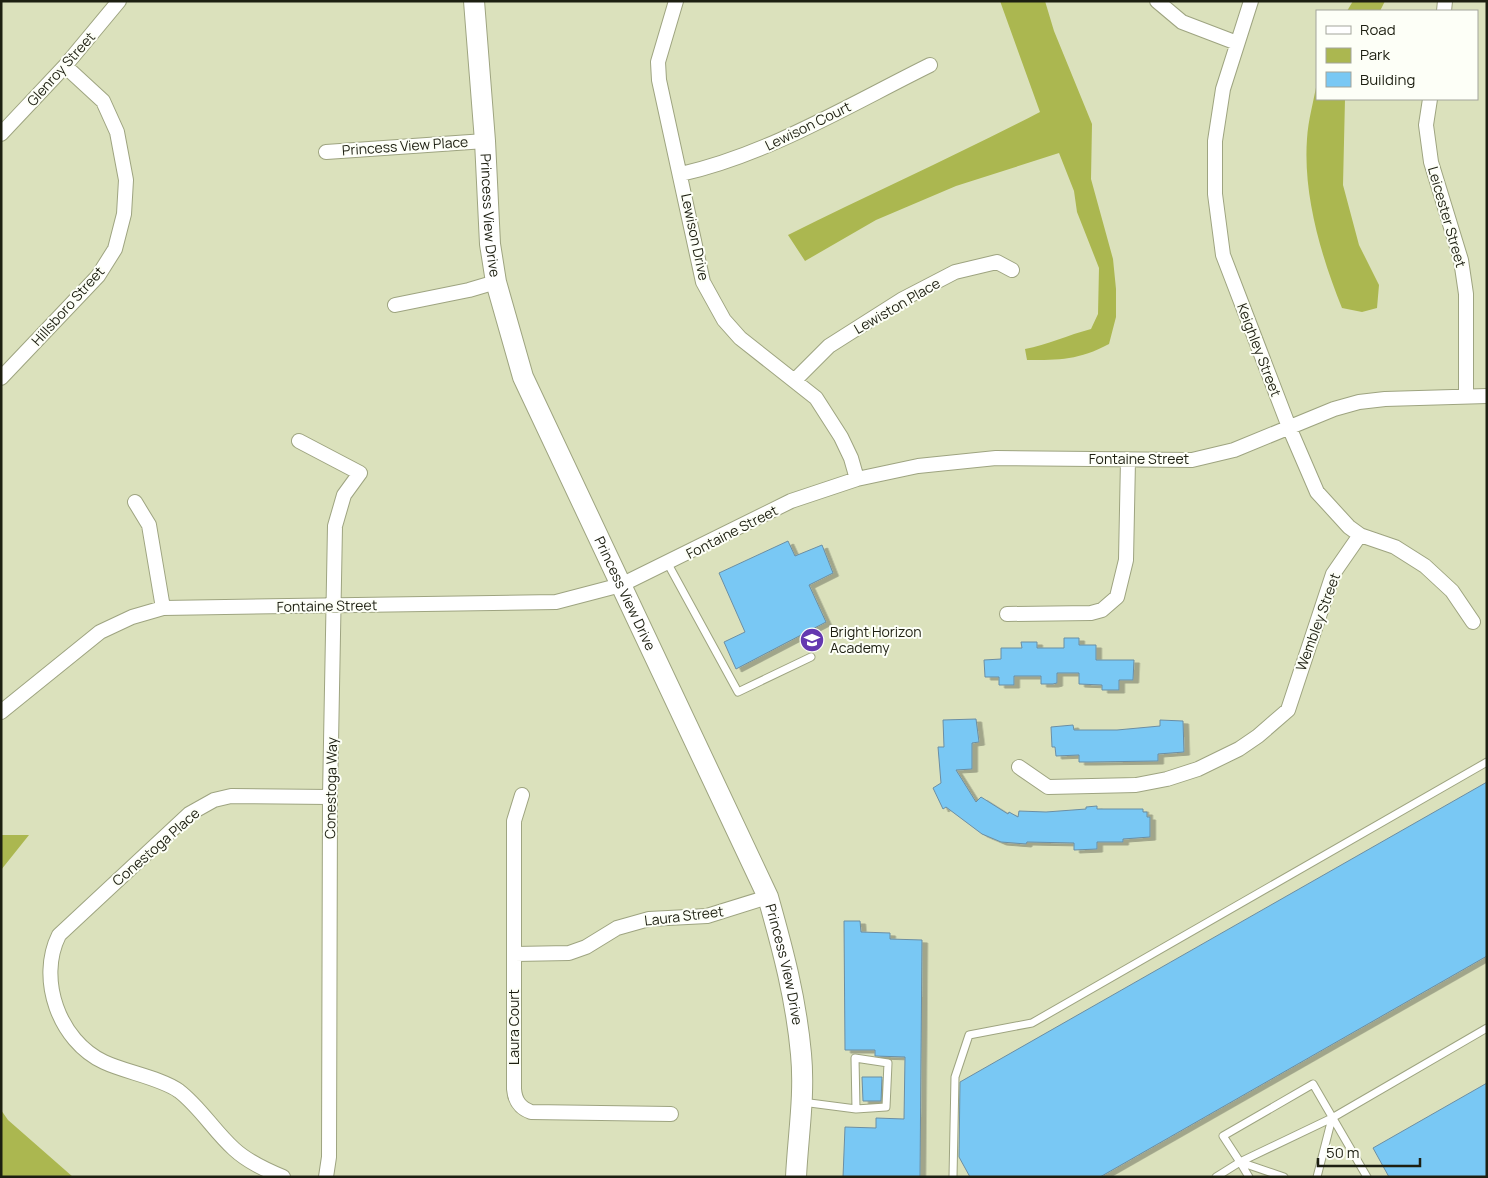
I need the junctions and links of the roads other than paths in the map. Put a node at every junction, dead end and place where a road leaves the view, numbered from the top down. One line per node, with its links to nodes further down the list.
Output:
1 (118, 1): 8 (street, Glenroy Street)
2 (474, 1): 11 (main road, Princess View Drive)
3 (676, 1): 13 (street, Lewison Drive)
4 (1157, 1): 6 (street)
5 (1251, 1): 6 (street, Keighley Street)
6 (1236, 43): 21 (street, Keighley Street)
7 (930, 65): 13 (street, Lewison Court)
8 (66, 66): 10 (street, Glenroy Street); 17 (street, Hillsboro Street)
9 (1430, 100): 19 (street, Leicester Street)
10 (1, 134)
11 (485, 141): 12 (street, Princess View Place); 15 (main road, Princess View Drive)
12 (326, 152)
13 (681, 174): 18 (street, Lewison Drive)
14 (1012, 270): 18 (street, Lewiston Place)
15 (496, 282): 16 (street); 28 (main road, Princess View Drive)
16 (394, 305)
17 (1, 378)
18 (795, 380): 24 (street, Lewison Drive)
19 (1466, 396): 20 (street, Fontaine Street); 21 (street, Fontaine Street)
20 (1487, 396)
21 (1288, 428): 23 (street, Fontaine Street); 26 (street, Keighley Street)
22 (299, 441): 29 (street, Conestoga Way)
23 (1128, 460): 24 (street, Fontaine Street); 31 (street)
24 (857, 479): 27 (street, Fontaine Street)
25 (135, 502): 30 (street)
26 (1360, 535): 32 (street, Keighley Street); 36 (street, Wembley Street)
27 (668, 564): 28 (street, Fontaine Street); 33 (lane)
28 (621, 585): 29 (street, Fontaine Street); 39 (main road, Princess View Drive)
29 (334, 606): 30 (street, Fontaine Street); 38 (street, Conestoga Way)
30 (163, 608): 34 (street, Fontaine Street)
31 (1007, 614)
32 (1473, 622)
33 (811, 657)
34 (1, 712)
35 (1487, 762): 50 (lane)
36 (1019, 767)
37 (522, 795): 40 (street, Laura Court)
38 (330, 797): 47 (street, Conestoga Place); 48 (street, Conestoga Way)
39 (768, 897): 40 (street, Laura Street); 42 (main road, Princess View Drive)
40 (514, 954): 44 (street, Laura Court)
41 (1487, 1028): 45 (lane)
42 (802, 1102): 43 (lane); 49 (main road, Princess View Drive)
43 (856, 1109): 43 (lane)
44 (671, 1114)
45 (1332, 1118): 46 (lane); 46 (lane); 54 (lane); 55 (lane)
46 (1240, 1162): 51 (lane); 52 (lane); 53 (lane)
47 (283, 1177)
48 (326, 1177)
49 (796, 1177)
50 (953, 1177)
51 (1216, 1177)
52 (1249, 1177)
53 (1284, 1177)
54 (1317, 1177)
55 (1367, 1177)

